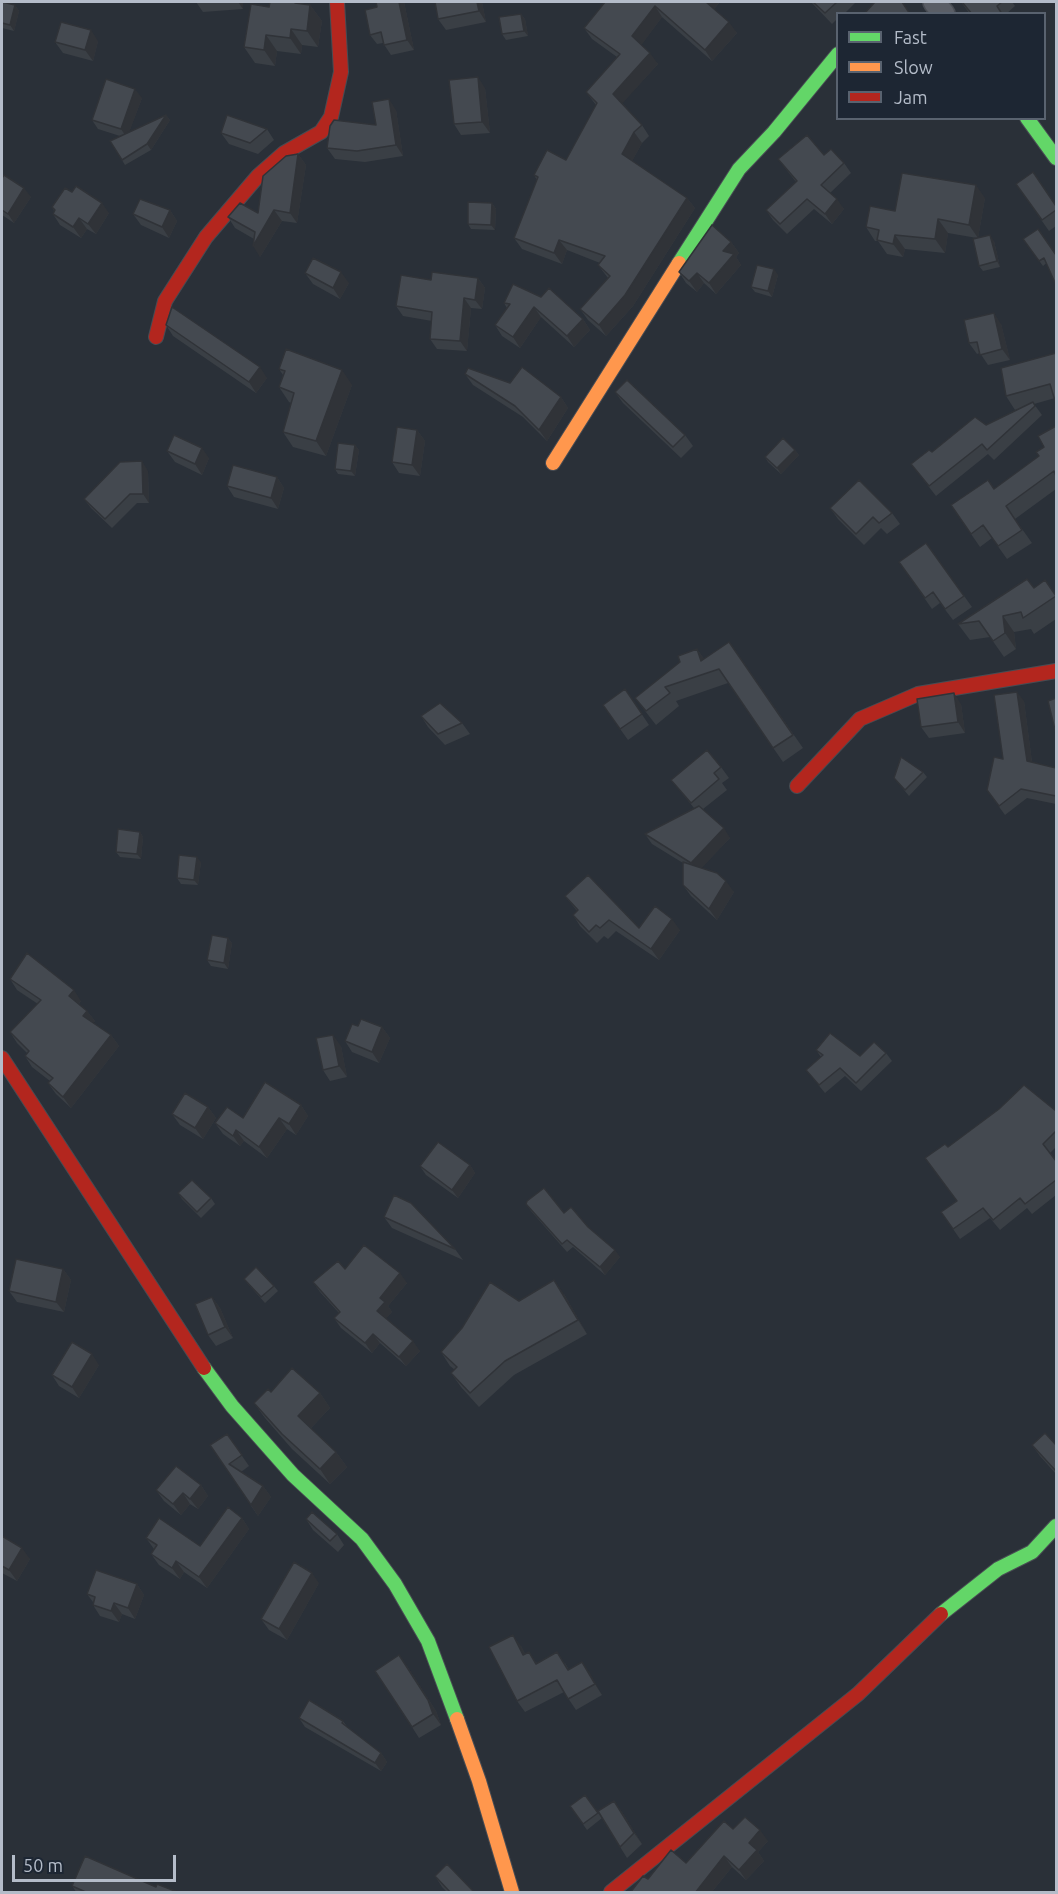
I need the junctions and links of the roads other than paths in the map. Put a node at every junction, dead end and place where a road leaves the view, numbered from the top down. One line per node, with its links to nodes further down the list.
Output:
1 (337, 2): 5 (street)
2 (836, 55): 6 (street)
3 (1028, 120): 4 (street)
4 (1056, 158)
5 (156, 338)
6 (553, 463)
7 (1056, 671): 8 (street)
8 (797, 786)
9 (2, 1058): 11 (street)
10 (1056, 1526): 12 (street)
11 (512, 1893)
12 (611, 1893)

